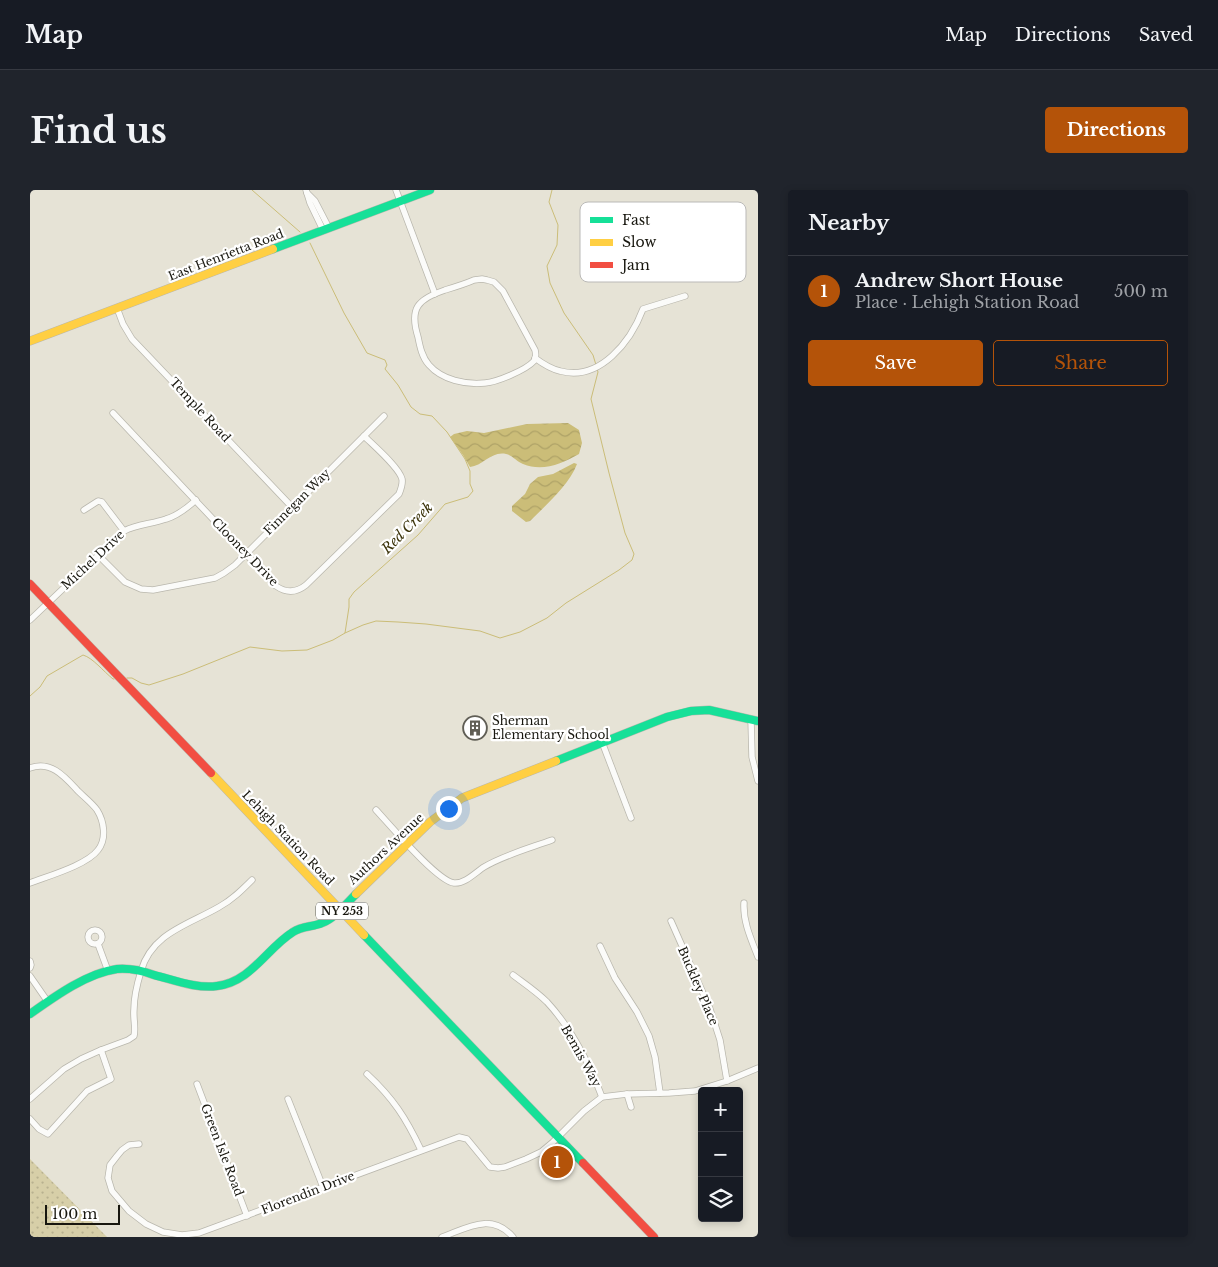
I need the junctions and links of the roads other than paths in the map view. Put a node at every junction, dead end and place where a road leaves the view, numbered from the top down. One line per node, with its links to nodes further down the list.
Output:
1 (396, 190): 4 (street)
2 (430, 190): 4 (main road, East Henrietta Road)
3 (306, 192): 5 (street)
4 (400, 201): 5 (main road, East Henrietta Road); 6 (street)
5 (326, 229): 8 (main road, East Henrietta Road)
6 (434, 294): 10 (street); 10 (street)
7 (685, 296): 10 (street)
8 (116, 308): 9 (main road, East Henrietta Road); 15 (street, Temple Road)
9 (30, 341)
10 (535, 358)
11 (113, 413): 14 (street, Clooney Drive)
12 (384, 416): 13 (street, Finnegan Way)
13 (364, 436): 15 (street, Finnegan Way); 18 (street, Clooney Drive)
14 (196, 500): 17 (street, Michel Drive); 18 (street, Clooney Drive)
15 (292, 507): 18 (street, Finnegan Way)
16 (84, 510): 17 (street)
17 (124, 530): 19 (street, Michel Drive)
18 (245, 554): 19 (street, Finnegan Way)
19 (98, 556): 21 (street, Michel Drive)
20 (30, 584): 21 (main road, Lehigh Station Road / NY 253)
21 (48, 603): 22 (street, Michel Drive); 34 (main road, Lehigh Station Road / NY 253)
22 (30, 620)
23 (754, 720): 24 (main road, Authors Avenue); 26 (street)
24 (602, 742): 28 (street); 30 (main road, Authors Avenue)
25 (30, 768): 32 (street)
26 (758, 781)
27 (376, 810): 30 (street)
28 (632, 818)
29 (552, 840): 30 (street)
30 (407, 844): 34 (main road, Authors Avenue)
31 (252, 880): 42 (street)
32 (30, 883)
33 (744, 903): 38 (street)
34 (340, 908): 42 (main road, Authors Avenue); 59 (main road, Lehigh Station Road / NY 253)
35 (671, 921): 50 (street, Buckley Place)
36 (98, 944): 41 (street)
37 (600, 946): 52 (street)
38 (758, 957)
39 (30, 961): 40 (street)
40 (30, 968)
41 (108, 971): 42 (main road, Authors Avenue); 45 (main road)
42 (141, 972): 47 (street)
43 (30, 976): 45 (street)
44 (513, 976): 54 (street, Bemis Way)
45 (48, 1002): 46 (main road)
46 (30, 1014)
47 (101, 1050): 55 (street); 58 (street)
48 (758, 1068): 50 (street)
49 (367, 1074): 61 (street)
50 (727, 1081): 52 (street)
51 (197, 1084): 63 (street, Green Isle Road)
52 (660, 1093): 53 (street)
53 (627, 1094): 54 (street); 57 (street)
54 (602, 1097): 59 (street)
55 (30, 1099)
56 (288, 1100): 62 (street)
57 (631, 1107)
58 (30, 1120)
59 (558, 1137): 61 (street, Florendin Drive); 66 (main road, Lehigh Station Road / NY 253)
60 (139, 1144): 63 (street, Florendin Drive)
61 (420, 1150): 62 (street, Florendin Drive)
62 (323, 1188): 63 (street, Florendin Drive)
63 (247, 1216)
64 (442, 1237): 65 (street)
65 (513, 1237)
66 (654, 1237)

